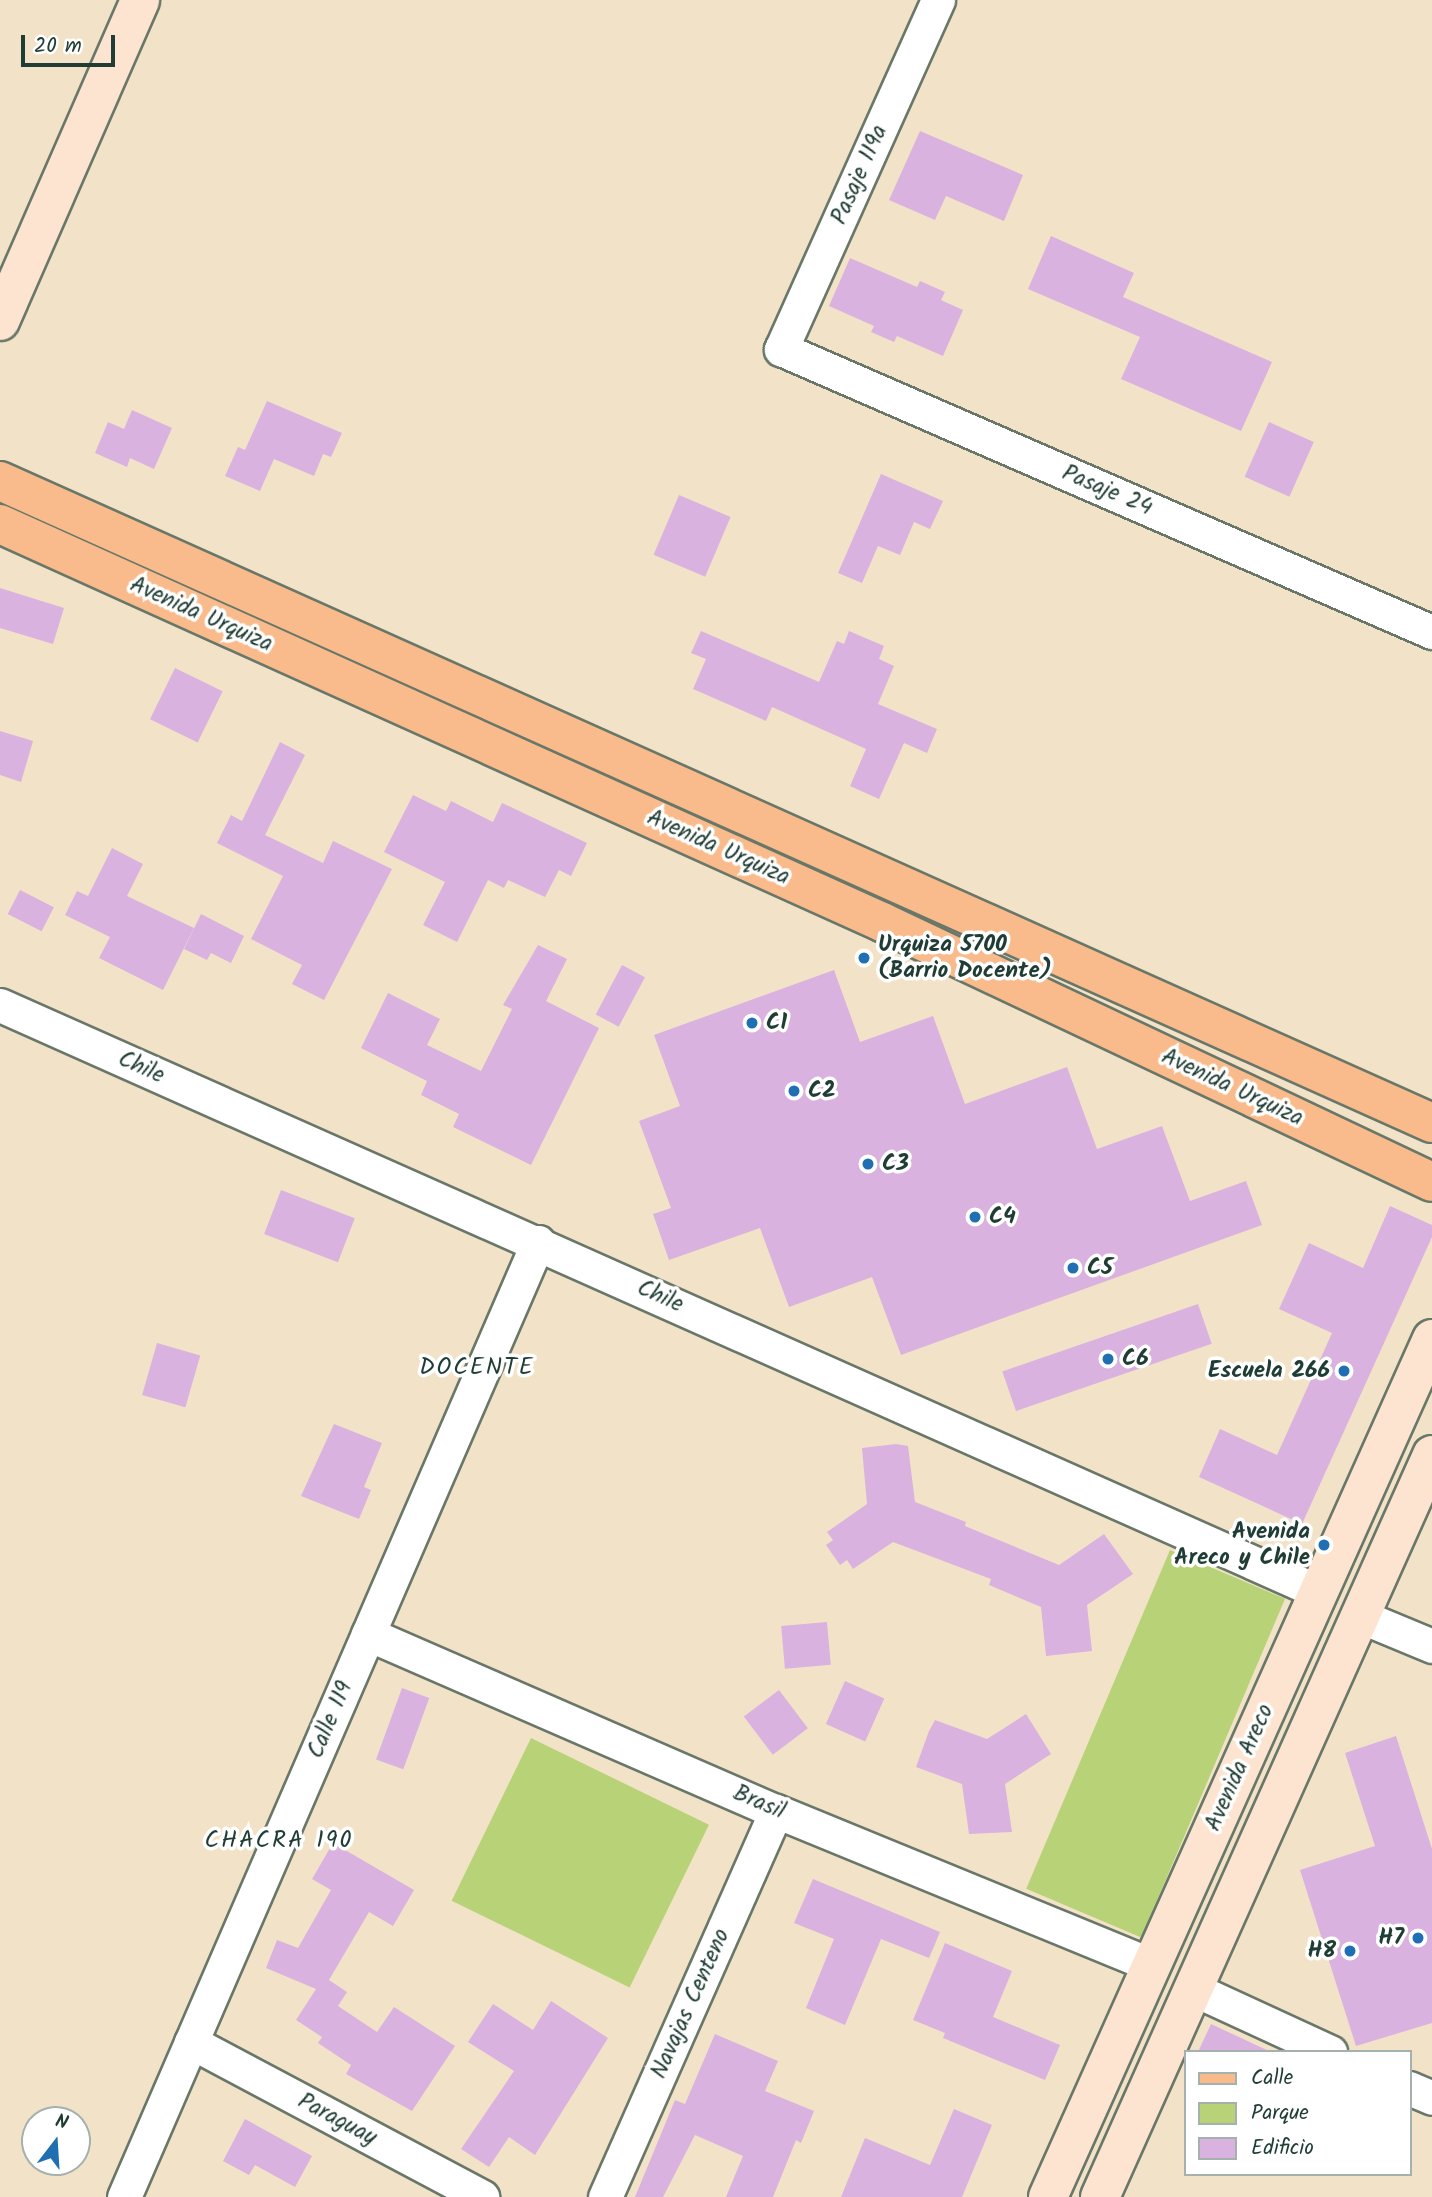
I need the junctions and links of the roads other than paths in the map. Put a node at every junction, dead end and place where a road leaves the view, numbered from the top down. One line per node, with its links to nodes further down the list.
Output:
1 (140, 0): 3 (main road)
2 (938, 0): 4 (street, Pasaje 119a)
3 (0, 321)
4 (781, 349): 7 (street, Pasaje 24)
5 (0, 481): 9 (main road, Avenida Urquiza)
6 (0, 524): 10 (main road, Avenida Urquiza)
7 (1432, 632)
8 (0, 1005): 11 (street, Chile)
9 (1432, 1123)
10 (1432, 1182)
11 (538, 1242): 14 (street, Chile); 16 (street, Calle 119)
12 (1432, 1339): 14 (main road, Avenida Areco)
13 (1432, 1455): 15 (main road, Avenida Areco)
14 (1319, 1592): 19 (main road, Avenida Areco)
15 (1360, 1616): 17 (street); 20 (main road, Avenida Areco)
16 (369, 1633): 18 (street, Brasil); 21 (street, Calle 119)
17 (1432, 1646)
18 (776, 1811): 19 (street, Brasil); 27 (street, Navajas Centeno)
19 (1152, 1965): 28 (main road, Avenida Areco)
20 (1193, 1989): 22 (street); 29 (main road, Avenida Areco)
21 (191, 2042): 25 (street, Calle 119); 26 (street, Paraguay)
22 (1326, 2050)
23 (1411, 2089): 24 (street)
24 (1432, 2098)
25 (124, 2197)
26 (482, 2197)
27 (605, 2197)
28 (1048, 2197)
29 (1100, 2197)

